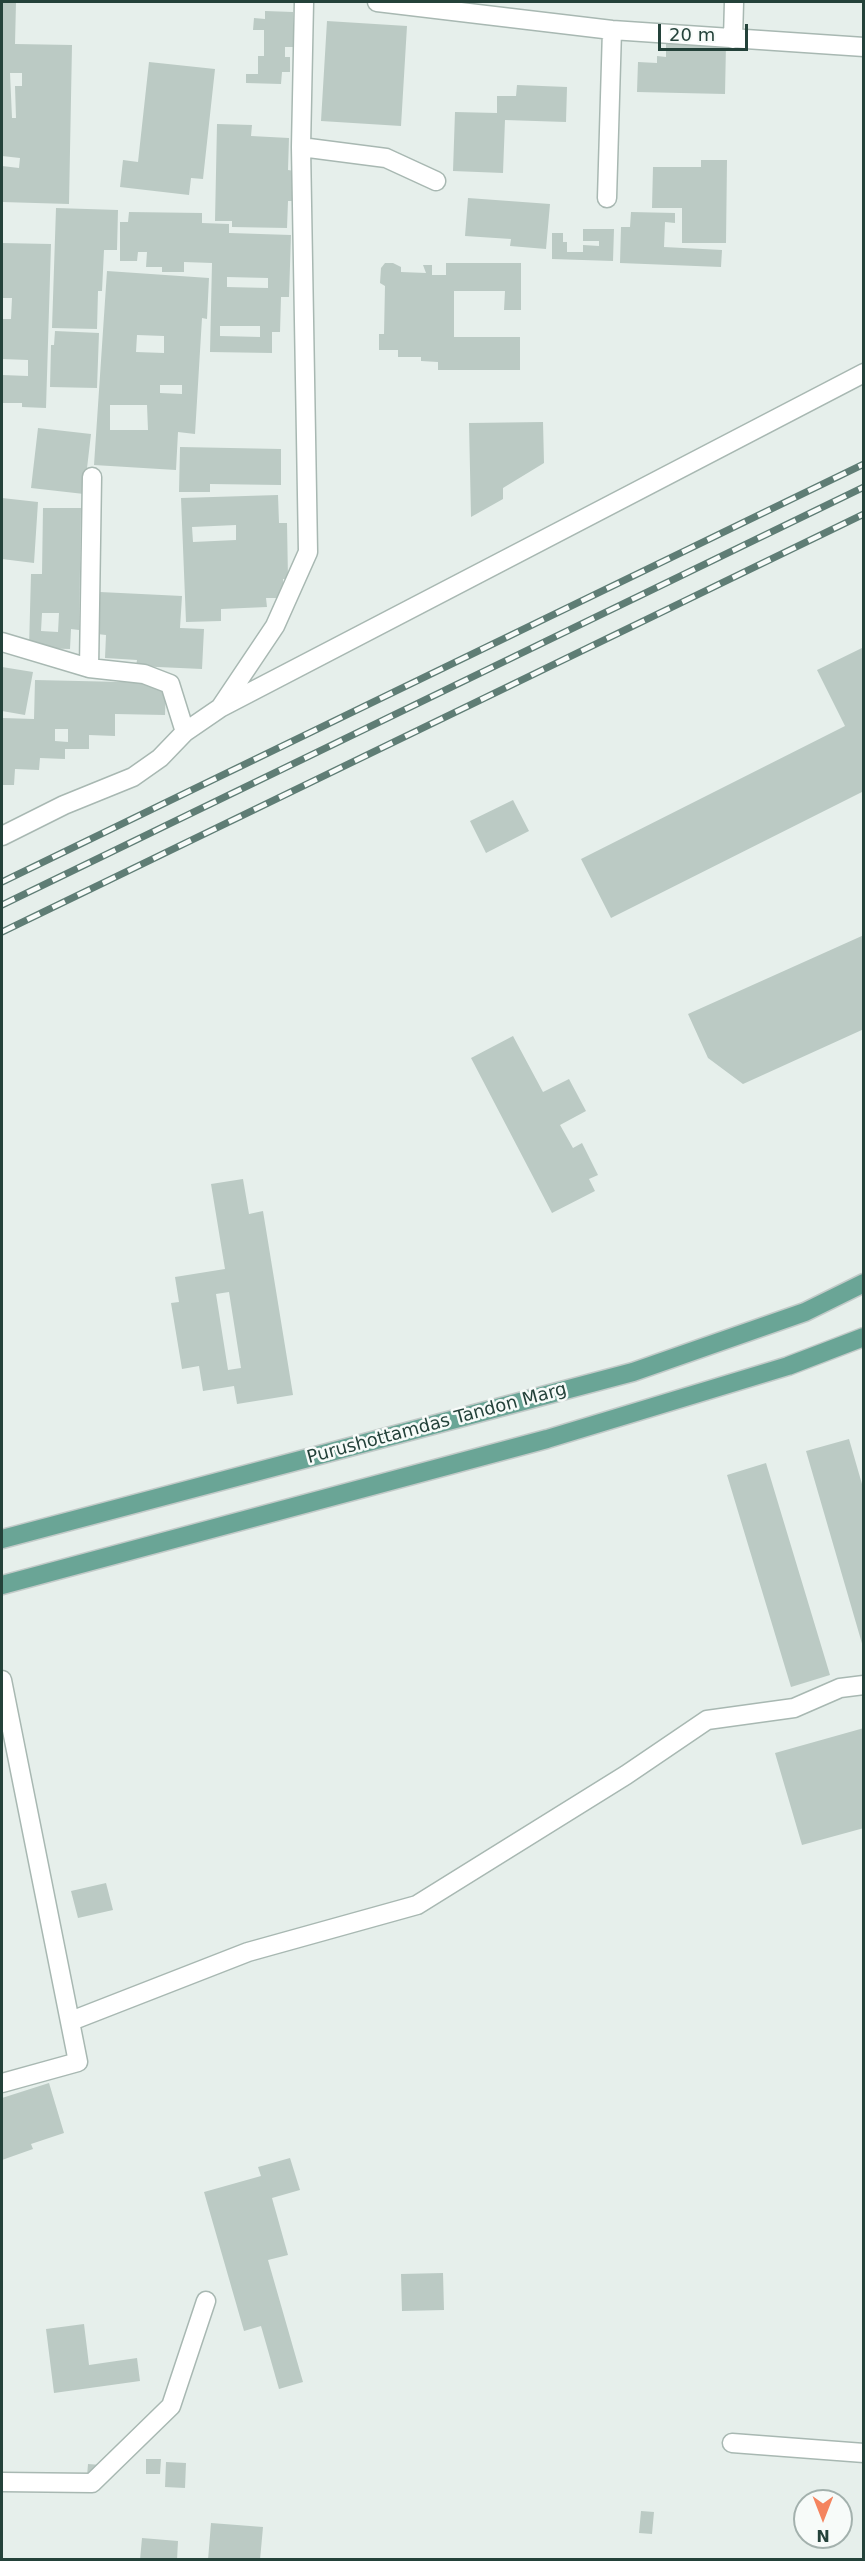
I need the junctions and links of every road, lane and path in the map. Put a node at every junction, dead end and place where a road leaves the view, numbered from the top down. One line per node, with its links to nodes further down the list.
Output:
1 (304, 2): 7 (street)
2 (377, 2): 4 (street)
3 (734, 2): 5 (street)
4 (612, 30): 5 (street); 9 (street)
5 (733, 39): 6 (street)
6 (864, 47)
7 (301, 147): 8 (street); 14 (street)
8 (436, 181)
9 (607, 198)
10 (864, 373): 14 (street)
11 (92, 477): 13 (street)
12 (2, 642): 13 (street)
13 (89, 668): 15 (street)
14 (220, 708): 15 (street)
15 (185, 732): 16 (street)
16 (2, 836)
17 (864, 1283): 19 (main road, Purushottamdas Tandon Marg)
18 (864, 1337): 20 (main road)
19 (2, 1539)
20 (2, 1585)
21 (2, 1680): 23 (street)
22 (864, 1685): 23 (street)
23 (71, 2020): 24 (street)
24 (2, 2083)
25 (206, 2301): 28 (street)
26 (732, 2443): 27 (street)
27 (864, 2453)
28 (2, 2482)

